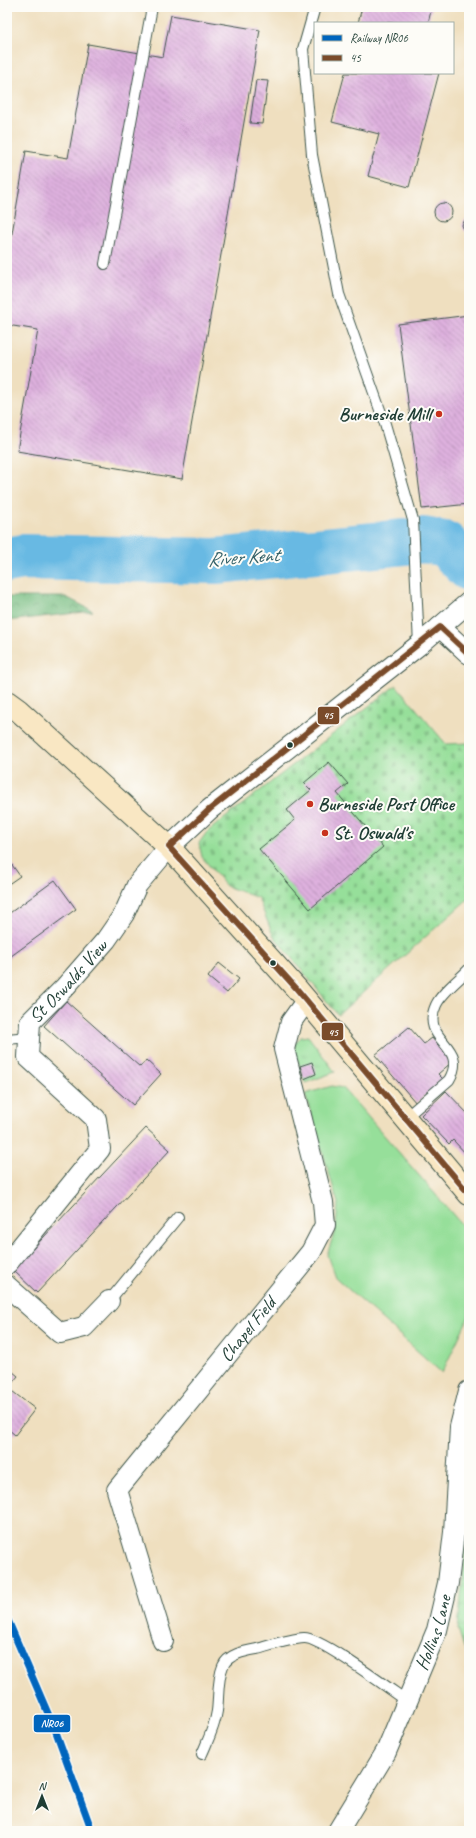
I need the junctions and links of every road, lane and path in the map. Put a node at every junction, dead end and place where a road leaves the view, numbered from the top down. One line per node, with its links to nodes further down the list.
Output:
1 (152, 7): 3 (lane)
2 (315, 7): 6 (lane)
3 (106, 264)
4 (466, 605): 5 (street, St Oswalds View)
5 (440, 627): 6 (street, St Oswalds View); 7 (street)
6 (419, 645): 9 (street, St Oswalds View)
7 (469, 654)
8 (7, 702): 9 (street)
9 (170, 847): 11 (street); 12 (street, St Oswalds View)
10 (469, 969): 14 (lane)
11 (306, 1001): 14 (street); 21 (street, Chapel Field)
12 (29, 1037): 13 (lane); 17 (street, St Oswalds View)
13 (7, 1039)
14 (405, 1118): 15 (street)
15 (469, 1194)
16 (178, 1217): 19 (lane)
17 (7, 1264)
18 (7, 1286): 19 (street)
19 (109, 1301)
20 (469, 1391): 22 (street, Hollins Lane)
21 (163, 1641)
22 (407, 1701): 23 (lane); 24 (street, Hollins Lane)
23 (202, 1754)
24 (338, 1831)

